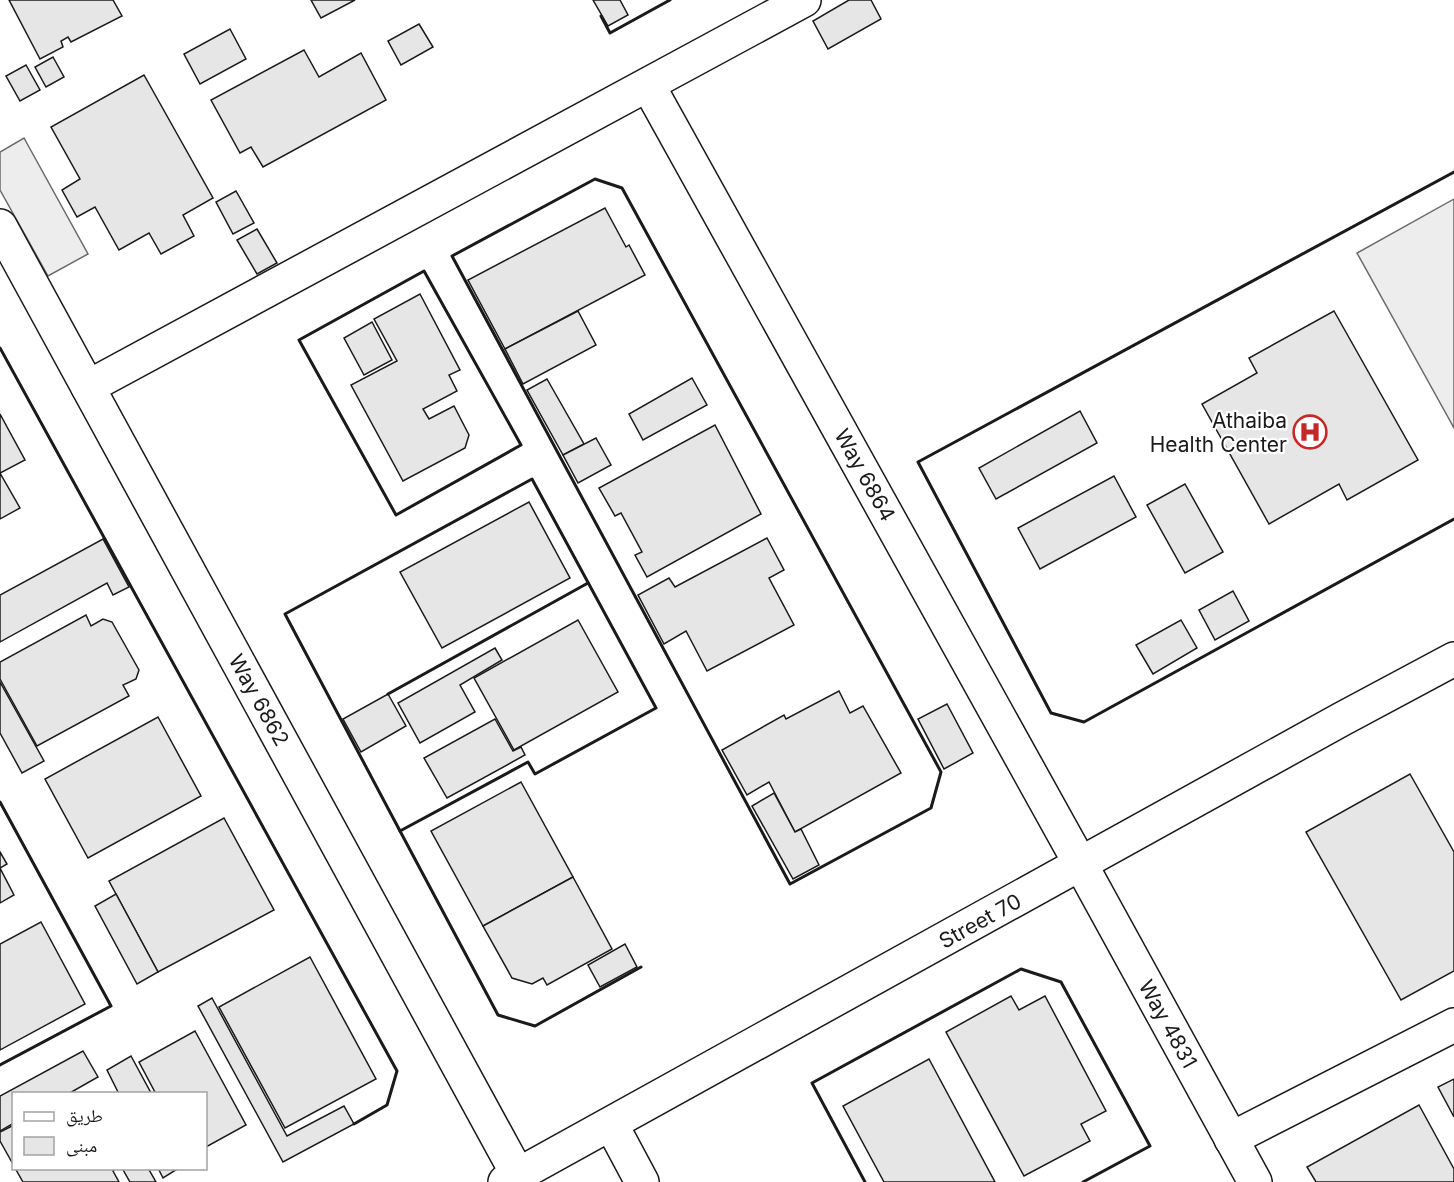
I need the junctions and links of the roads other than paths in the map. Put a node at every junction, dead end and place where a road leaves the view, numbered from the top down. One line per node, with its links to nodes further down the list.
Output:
1 (804, 0): 2 (street)
2 (648, 85): 4 (street); 6 (street, Way 6864)
3 (0, 226): 4 (street, Way 6862)
4 (88, 387): 10 (street, Way 6862)
5 (1454, 659): 6 (street, Street 70)
6 (1081, 865): 8 (street, Street 70); 9 (street, Way 4831)
7 (1454, 1025): 9 (street)
8 (611, 1124): 10 (street, Street 70); 12 (street)
9 (1231, 1140): 11 (street, Way 4831)
10 (512, 1179)
11 (1249, 1180)
12 (642, 1182)

